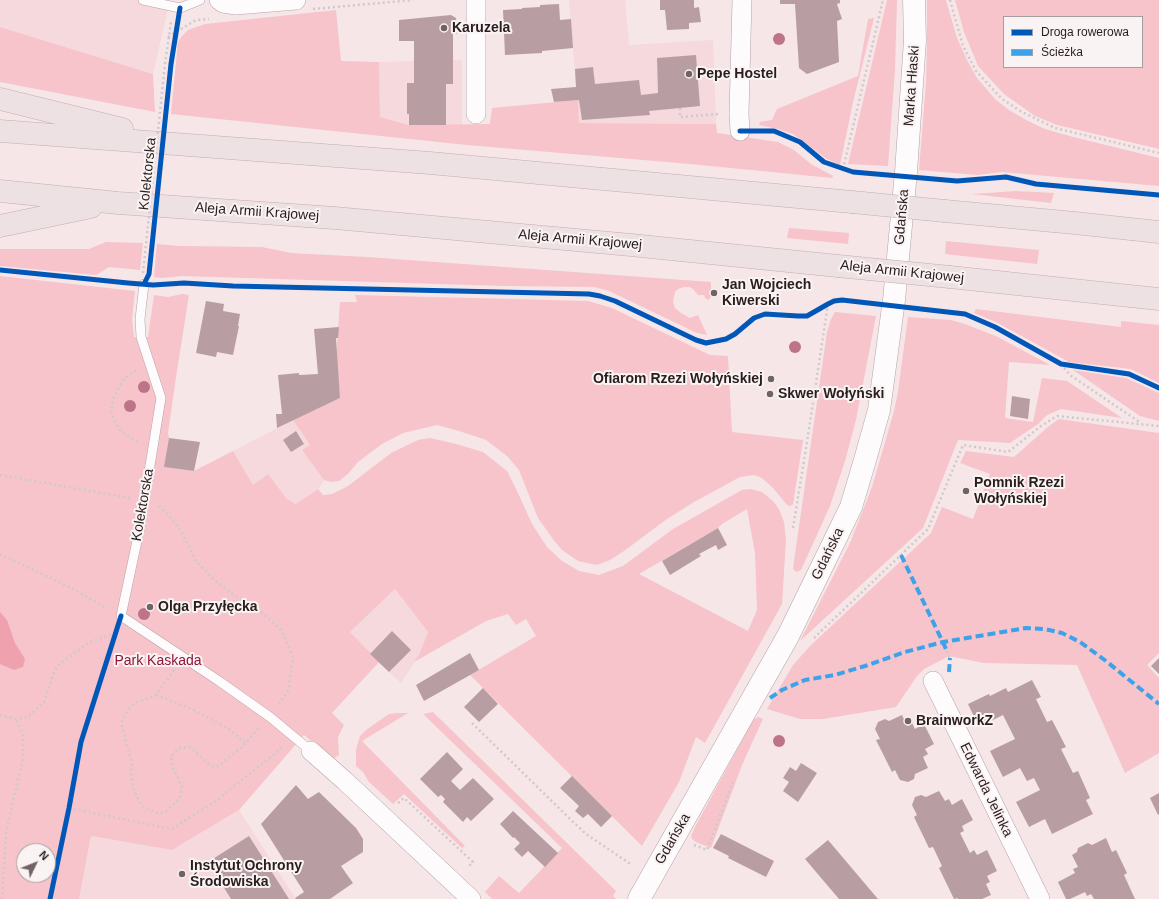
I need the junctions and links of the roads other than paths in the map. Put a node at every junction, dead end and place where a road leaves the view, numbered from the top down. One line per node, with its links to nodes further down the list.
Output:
1 (143, 0): 2 (lane)
2 (200, 0)
3 (296, 0): 7 (street)
4 (476, 0): 9 (street)
5 (742, 0): 11 (street)
6 (914, 0): 13 (street, Marka Hłaski)
7 (227, 3)
8 (0, 99): 12 (highway)
9 (476, 114)
10 (0, 131): 12 (highway)
11 (740, 131)
12 (181, 144): 17 (highway, bridge)
13 (906, 172): 23 (street, Gdańska)
14 (0, 192): 15 (highway, Aleja Armii Krajowej)
15 (118, 203): 16 (highway); 19 (highway, Aleja Armii Krajowej, bridge)
16 (0, 226)
17 (1159, 232)
18 (144, 284): 21 (lane, Kolektorska)
19 (1159, 299)
20 (933, 681): 24 (street, Edwarda Jelinka)
21 (311, 750): 22 (street)
22 (471, 899)
23 (639, 899)
24 (1040, 899)

